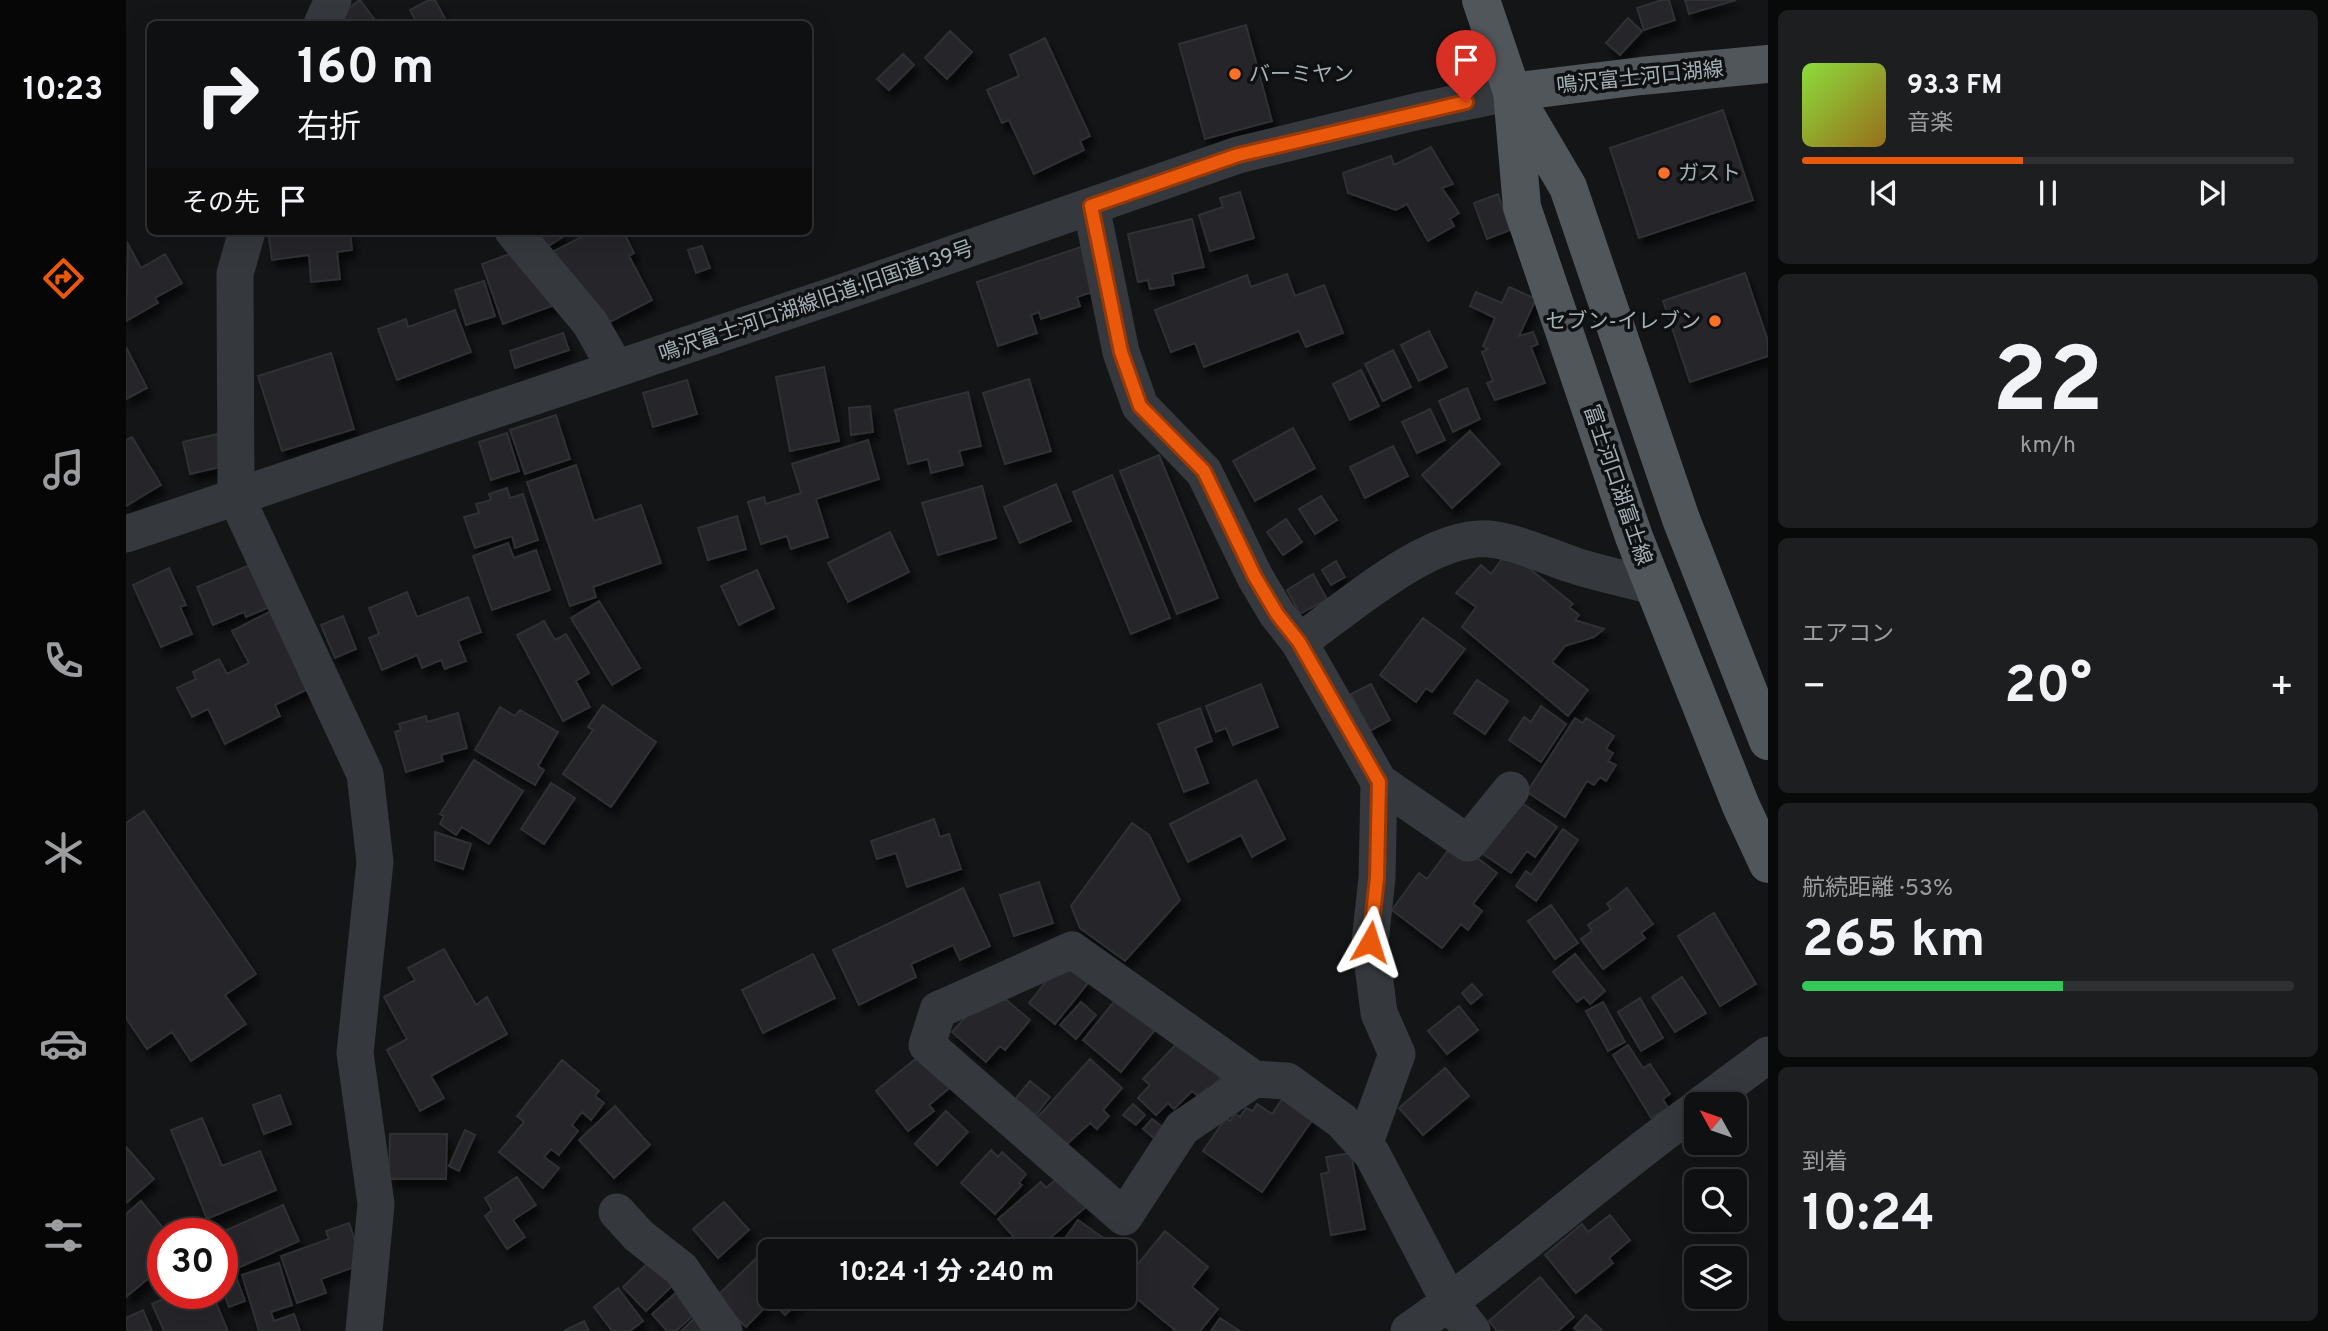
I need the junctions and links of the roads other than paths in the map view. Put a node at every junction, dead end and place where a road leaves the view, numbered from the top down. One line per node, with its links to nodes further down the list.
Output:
1 (333, 0): 3 (street)
2 (1481, 0): 5 (main road, 富士河口湖富士線)
3 (323, 21)
4 (1768, 64): 5 (main road, 鳴沢富士河口湖線)
5 (1512, 92): 6 (street, 鳴沢富士河口湖線旧道;旧国道139号); 12 (main road, 富士河口湖富士線); 14 (main road, 富士河口湖富士線)
6 (1091, 206): 9 (street, 鳴沢富士河口湖線旧道;旧国道139号); 13 (street)
7 (246, 235): 10 (street)
8 (516, 235): 9 (street)
9 (617, 369): 10 (street, 鳴沢富士河口湖線旧道;旧国道139号)
10 (236, 497): 11 (street, 鳴沢富士河口湖線旧道;旧国道139号); 25 (street)
11 (126, 534)
12 (1653, 586): 13 (street); 17 (main road, 富士河口湖富士線)
13 (1299, 642): 15 (street)
14 (1768, 741)
15 (1379, 782): 16 (street); 22 (street)
16 (1511, 790)
17 (1768, 864)
18 (1768, 1055): 20 (street)
19 (1254, 1079): 19 (street); 22 (street)
20 (1718, 1092)
21 (1684, 1117): 24 (street)
22 (1364, 1145): 24 (street)
23 (617, 1212): 26 (street)
24 (1450, 1303): 27 (street); 28 (street)
25 (364, 1331)
26 (724, 1331)
27 (1409, 1331)
28 (1472, 1331)

